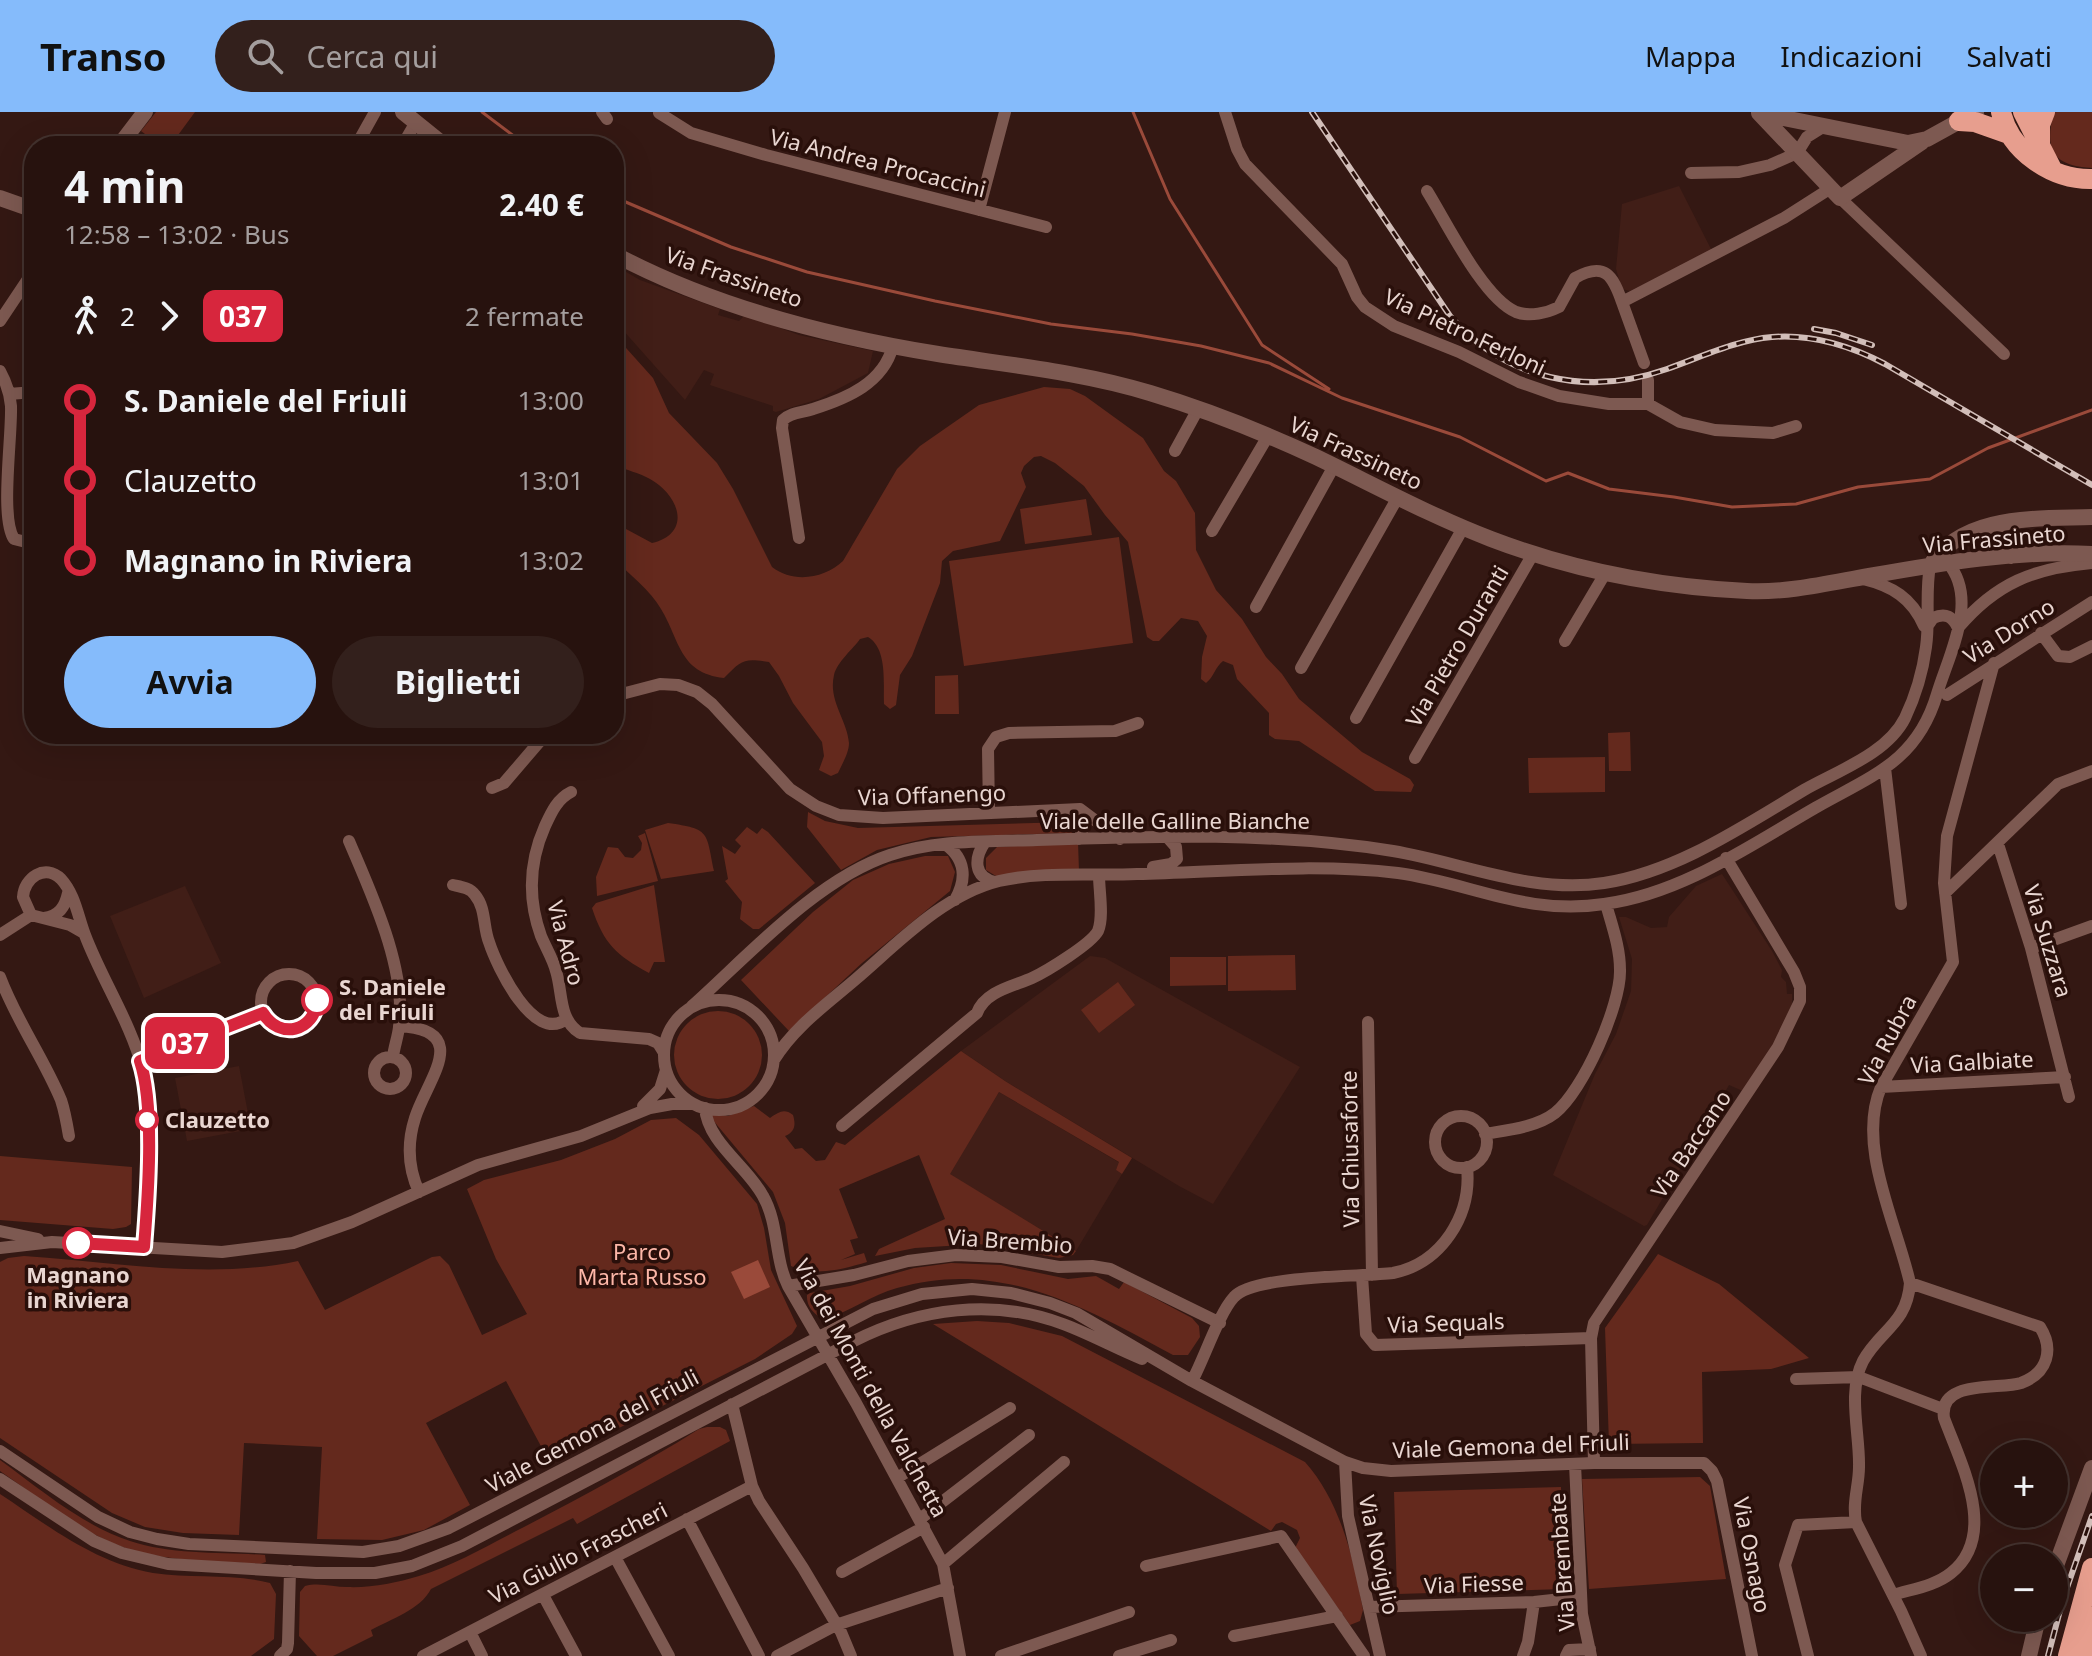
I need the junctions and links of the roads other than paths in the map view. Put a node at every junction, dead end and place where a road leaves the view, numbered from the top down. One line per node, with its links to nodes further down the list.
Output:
1 (145, 112): 15 (street)
2 (375, 112): 16 (street)
3 (1005, 112): 29 (street)
4 (1225, 112): 42 (street, Via Pietro Ferloni)
5 (1758, 112): 12 (street); 20 (street)
6 (2001, 112): 13 (highway)
7 (2023, 112): 19 (highway)
8 (2045, 112): 19 (highway)
9 (659, 113): 29 (street, Via Andrea Procaccini)
10 (1968, 116): 13 (highway); 18 (street)
11 (409, 117): 17 (street)
12 (1823, 127): 14 (street); 20 (street)
13 (2009, 134): 23 (highway)
14 (1864, 135): 18 (street); 22 (street)
15 (127, 136)
16 (362, 136)
17 (433, 136)
18 (1927, 139): 22 (street)
19 (2040, 147): 23 (highway)
20 (1797, 153): 21 (street); 26 (street)
21 (1691, 173)
22 (1877, 173): 26 (street)
23 (2054, 174): 24 (highway)
24 (2092, 179)
25 (1427, 191): 33 (street)
26 (1836, 193): 33 (street); 36 (street)
27 (0, 198): 28 (street)
28 (24, 206)
29 (979, 210): 30 (street, Via Andrea Procaccini)
30 (1046, 227)
31 (624, 259): 35 (street, Via Frassineto)
32 (24, 285): 34 (street)
33 (1622, 302): 37 (street)
34 (0, 321)
35 (893, 346): 43 (street, Via Frassineto); 53 (street)
36 (2004, 354)
37 (1644, 363)
38 (0, 371): 41 (street)
39 (1648, 380): 42 (street)
40 (24, 393): 41 (street)
41 (9, 394): 54 (street)
42 (1648, 404): 44 (street)
43 (1198, 409): 45 (street, Via Frassineto); 46 (street)
44 (1796, 426)
45 (1268, 436): 47 (street, Via Frassineto); 52 (street)
46 (1175, 451)
47 (1334, 466): 48 (street, Via Frassineto); 64 (street)
48 (1398, 497): 51 (street, Via Frassineto); 71 (street)
49 (2092, 517): 50 (street)
50 (2005, 523): 57 (street); 60 (street)
51 (1463, 528): 55 (street, Via Frassineto); 74 (street)
52 (1212, 531)
53 (799, 538)
54 (24, 542)
55 (1533, 554): 61 (street, Via Frassineto); 77 (street, Via Pietro Duranti)
56 (2092, 554): 57 (street, Via Frassineto)
57 (2011, 556): 58 (street, Via Frassineto)
58 (1948, 563): 60 (street, Via Frassineto); 65 (street)
59 (2092, 563): 65 (street)
60 (1930, 566): 62 (street, Via Frassineto); 66 (street, Viale delle Galline Bianche)
61 (1606, 572): 62 (street, Via Frassineto); 68 (street)
62 (1857, 578): 66 (street)
63 (2092, 602): 67 (street, Via Dorno)
64 (1256, 607)
65 (1958, 628): 66 (street); 78 (street)
66 (1926, 629): 86 (street, Viale delle Galline Bianche)
67 (2041, 633): 69 (street); 70 (street, Via Dorno)
68 (1565, 641)
69 (2092, 646)
70 (1994, 663): 73 (street, Via Dorno); 97 (street, Via Rubra)
71 (1301, 668)
72 (624, 693): 83 (street, Via Offanengo)
73 (1947, 695)
74 (1356, 718)
75 (1138, 723): 83 (street)
76 (537, 744): 80 (street)
77 (1415, 758)
78 (1885, 768): 91 (street); 100 (street)
79 (2092, 771): 90 (street)
80 (492, 788)
81 (571, 792): 111 (street, Via Adro)
82 (1062, 811): 83 (street, Via Offanengo); 84 (street); 85 (street, Via Offanengo)
83 (989, 813)
84 (1079, 839): 85 (street, Viale delle Galline Bianche); 88 (street, Viale delle Galline Bianche)
85 (1121, 839): 86 (street, Viale delle Galline Bianche)
86 (1169, 839): 93 (street)
87 (349, 841): 113 (street)
88 (985, 842): 89 (street, Viale delle Galline Bianche); 94 (street)
89 (945, 844): 98 (street); 108 (street, Viale delle Galline Bianche)
90 (1998, 844): 97 (street); 106 (street, Via Suzzara)
91 (1726, 858): 99 (street); 139 (street, Via Baccano)
92 (1099, 875): 93 (street); 94 (street); 125 (street)
93 (1128, 875): 99 (street)
94 (995, 882): 98 (street)
95 (453, 885): 111 (street)
96 (68, 893): 101 (street); 102 (street); 104 (street)
97 (1945, 893): 121 (street, Via Rubra)
98 (955, 900): 117 (street)
99 (1606, 904): 126 (street)
100 (1901, 904)
101 (31, 915): 102 (street); 105 (street)
102 (44, 918): 104 (street)
103 (2092, 926): 106 (street)
104 (84, 933): 118 (street)
105 (0, 935)
106 (2031, 948): 120 (street, Via Suzzara)
107 (0, 977): 127 (street)
108 (692, 1006): 110 (street); 117 (street)
109 (263, 1013): 109 (street); 118 (street)
110 (680, 1016): 114 (street); 115 (street)
111 (566, 1019): 114 (street)
112 (1368, 1022): 134 (street, Via Chiusaforte)
113 (399, 1026): 116 (street); 129 (street)
114 (623, 1036): 115 (street)
115 (663, 1051): 119 (street)
116 (393, 1057)
117 (774, 1060): 123 (street)
118 (140, 1061): 132 (street)
119 (666, 1070): 123 (street); 124 (street)
120 (2065, 1077): 121 (street, Via Galbiate); 122 (street, Via Suzzara)
121 (1881, 1087): 135 (street, Via Rubra)
122 (2069, 1097)
123 (699, 1106): 124 (street); 136 (street, Via dei Monti della Valchetta)
124 (627, 1116): 129 (street)
125 (842, 1126)
126 (1485, 1134): 128 (street); 128 (street)
127 (69, 1136)
128 (1467, 1167): 134 (street)
129 (419, 1192): 132 (street)
130 (0, 1231): 131 (street)
131 (52, 1242): 132 (street); 133 (street)
132 (144, 1247)
133 (0, 1248)
134 (1367, 1276): 137 (street); 139 (street, Via Sequals)
135 (1910, 1283): 141 (street); 146 (street)
136 (788, 1286): 137 (street, Via Brembio); 138 (street, Via dei Monti della Valchetta)
137 (1220, 1323): 143 (street)
138 (817, 1336): 140 (street, Via dei Monti della Valchetta); 143 (street, Viale Gemona del Friuli); 147 (street, Viale Gemona del Friuli)
139 (1591, 1338): 155 (street, Via Baccano)
140 (828, 1355): 143 (street, Viale Gemona del Friuli); 144 (street, Viale Gemona del Friuli); 159 (street, Via dei Monti della Valchetta)
141 (1859, 1377): 142 (street); 146 (street); 163 (street)
142 (1796, 1379)
143 (1192, 1381): 154 (street, Viale Gemona del Friuli)
144 (732, 1404): 150 (street, Viale Gemona del Friuli); 161 (street)
145 (1010, 1408): 159 (street)
146 (1943, 1409): 178 (street)
147 (658, 1419): 148 (street, Viale Gemona del Friuli); 150 (street)
148 (630, 1433): 152 (street); 167 (street, Viale Gemona del Friuli)
149 (1029, 1435): 164 (street)
150 (668, 1439): 152 (street, Viale Gemona del Friuli)
151 (0, 1451): 166 (street, Viale Gemona del Friuli)
152 (641, 1453): 174 (street, Viale Gemona del Friuli)
153 (1064, 1462): 169 (street)
154 (1345, 1462): 156 (street, Viale Gemona del Friuli); 181 (street, Via Noviglio)
155 (1594, 1463): 156 (street, Viale Gemona del Friuli); 157 (street, Viale Gemona del Friuli)
156 (1575, 1464): 179 (street, Via Brembate)
157 (1707, 1465): 206 (street, Via Osnago)
158 (2092, 1468): 165 (street)
159 (897, 1478): 164 (street, Via dei Monti della Valchetta)
160 (0, 1479): 172 (street, Viale Gemona del Friuli)
161 (752, 1486): 162 (street, Via Giulio Frascheri); 185 (street)
162 (687, 1519): 168 (street, Via Giulio Frascheri); 196 (street)
163 (1856, 1522): 178 (street); 207 (street)
164 (922, 1523): 169 (street, Via dei Monti della Valchetta); 175 (street)
165 (2064, 1544)
166 (273, 1548): 167 (street, Viale Gemona del Friuli); 172 (street)
167 (308, 1550): 174 (street)
168 (615, 1557): 177 (street, Via Giulio Frascheri); 195 (street)
169 (943, 1564): 176 (street, Via dei Monti della Valchetta)
170 (1146, 1566): 183 (street)
171 (2092, 1568): 210 (highway)
172 (272, 1570): 173 (street, Viale Gemona del Friuli)
173 (290, 1571): 174 (street, Viale Gemona del Friuli); 191 (street)
174 (307, 1572)
175 (842, 1572)
176 (948, 1588): 185 (street); 199 (street, Via dei Monti della Valchetta)
177 (543, 1595): 186 (street, Via Giulio Frascheri); 194 (street)
178 (1893, 1595): 208 (street)
179 (1580, 1597): 180 (street, Via Fiesse); 190 (street, Via Brembate)
180 (1534, 1602): 181 (street, Via Fiesse); 204 (street)
181 (1369, 1607): 203 (street, Via Noviglio)
182 (1129, 1612): 200 (street)
183 (1337, 1616): 188 (street); 202 (street)
184 (2092, 1617): 211 (highway)
185 (836, 1625): 197 (street); 198 (street)
186 (470, 1632): 192 (street, Via Giulio Frascheri); 193 (street)
187 (2035, 1632): 209 (street)
188 (1234, 1636)
189 (1171, 1640): 201 (street)
190 (1590, 1652): 205 (street)
191 (280, 1656)
192 (423, 1656)
193 (482, 1656)
194 (576, 1656)
195 (669, 1656)
196 (759, 1656)
197 (777, 1656)
198 (851, 1656)
199 (960, 1656)
200 (1001, 1656)
201 (1119, 1656)
202 (1364, 1656)
203 (1380, 1656)
204 (1523, 1656)
205 (1566, 1656)
206 (1752, 1656)
207 (1808, 1656)
208 (1921, 1656)
209 (2029, 1656)
210 (2068, 1656)
211 (2082, 1656)

